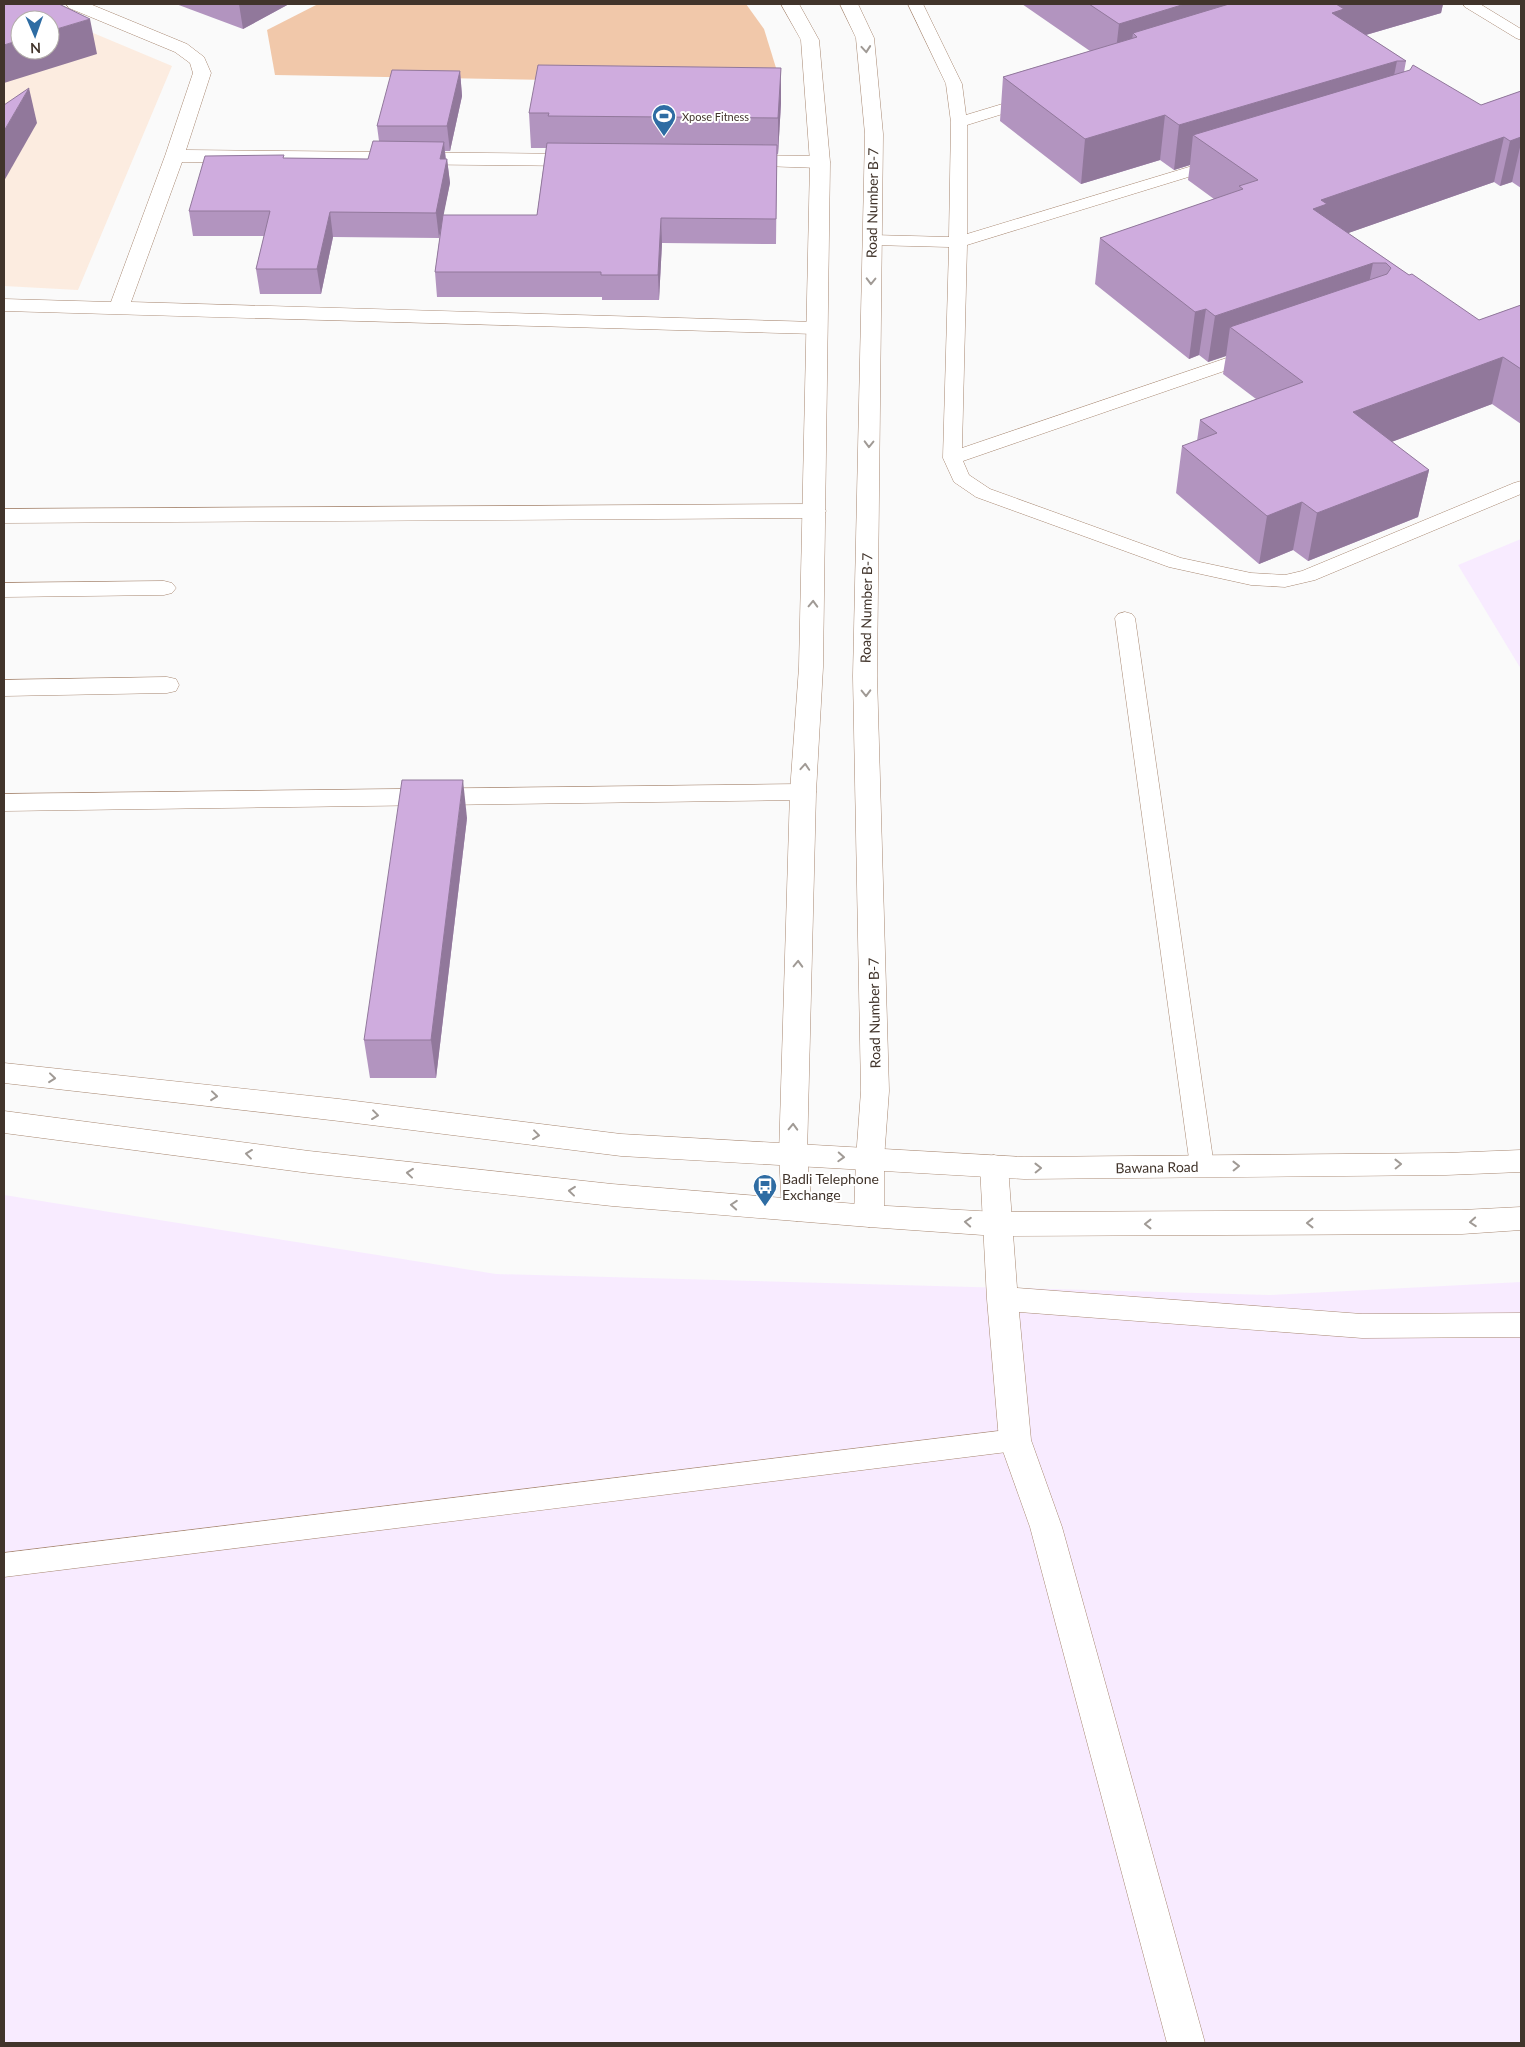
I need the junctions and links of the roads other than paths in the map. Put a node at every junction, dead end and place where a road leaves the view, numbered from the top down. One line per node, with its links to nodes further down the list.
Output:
1 (74, 4): 9 (street)
2 (790, 4): 13 (street)
3 (849, 4): 14 (street, Road Number B-7, one-way to 14)
4 (915, 4): 8 (lane)
5 (1470, 4): 6 (lane)
6 (1521, 35)
7 (1045, 96): 8 (lane)
8 (959, 122): 15 (lane)
9 (175, 156): 11 (street); 17 (street)
10 (1234, 158): 15 (lane)
11 (599, 160)
12 (719, 161): 13 (street)
13 (820, 162): 18 (street)
14 (872, 240): 15 (lane); 34 (street, Road Number B-7, one-way to 34)
15 (958, 242): 20 (lane)
16 (4, 305): 17 (street)
17 (119, 308): 18 (street)
18 (816, 328): 22 (street)
19 (1270, 350): 20 (lane)
20 (952, 458): 21 (lane)
21 (1521, 487)
22 (815, 511): 23 (street); 29 (street, one-way to 22)
23 (4, 516)
24 (164, 588): 25 (street)
25 (4, 590)
26 (1124, 618): 37 (lane)
27 (167, 686): 28 (street)
28 (4, 688)
29 (803, 792): 30 (street); 33 (street, one-way to 29)
30 (4, 803)
31 (4, 1073): 33 (street, Bawana Road, one-way to 33)
32 (4, 1122): 38 (street, one-way to 32)
33 (793, 1155): 34 (street, Bawana Road, one-way to 34); 38 (street)
34 (870, 1159): 36 (street, Bawana Road); 39 (street, Road Number B-7)
35 (1521, 1161): 37 (street, Bawana Road, one-way to 35)
36 (994, 1166): 37 (street, Bawana Road, one-way to 37); 41 (street)
37 (1202, 1166)
38 (797, 1210): 39 (street)
39 (870, 1216): 41 (street, one-way to 39)
40 (1521, 1219): 41 (street, one-way to 41)
41 (998, 1224): 42 (street)
42 (1002, 1299): 43 (street); 44 (street)
43 (1521, 1325)
44 (1015, 1440): 45 (lane); 46 (street)
45 (4, 1565)
46 (1186, 2043)

